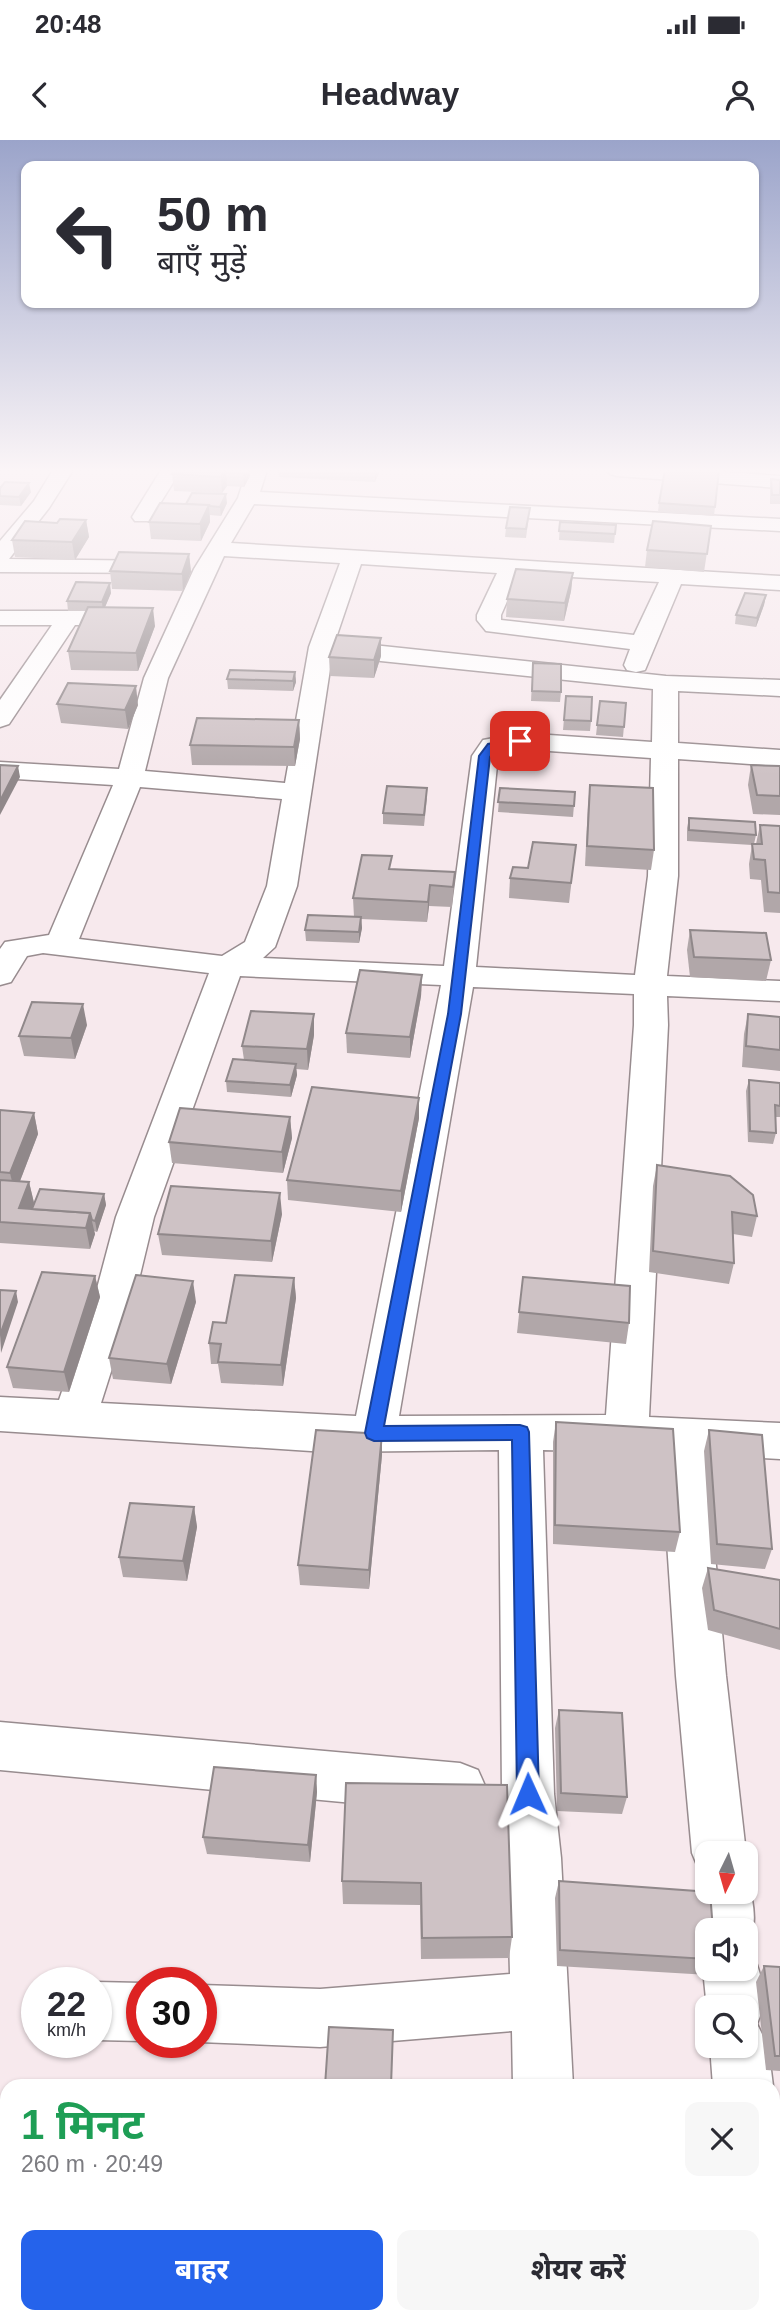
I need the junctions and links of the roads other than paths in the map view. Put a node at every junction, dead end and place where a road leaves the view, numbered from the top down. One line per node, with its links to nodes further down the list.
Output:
1 (205, 572): 8 (street)
2 (348, 572): 12 (street)
3 (509, 572): 11 (street)
4 (596, 572): 5 (street)
5 (632, 574): 6 (street)
6 (673, 577): 7 (street); 11 (street)
7 (780, 583)
8 (184, 617): 10 (street); 20 (street)
9 (0, 618): 10 (street)
10 (68, 618): 16 (street)
11 (644, 643): 13 (street)
12 (321, 647): 13 (street); 21 (street)
13 (631, 679): 14 (street)
14 (666, 683): 15 (street); 17 (street)
15 (780, 688)
16 (0, 719)
17 (663, 751): 18 (street); 25 (street); 26 (street)
18 (780, 758)
19 (0, 770): 20 (street)
20 (130, 778): 21 (street); 22 (street)
21 (296, 792): 23 (street)
22 (61, 945): 23 (street); 24 (street)
23 (228, 966): 25 (street); 29 (street)
24 (0, 975)
25 (457, 976): 26 (street); 31 (street)
26 (650, 985): 27 (street); 32 (street)
27 (780, 991)
28 (0, 1414): 29 (street)
29 (75, 1418): 31 (street)
30 (520, 1432): 31 (street); 32 (street); 36 (street)
31 (374, 1433)
32 (626, 1433): 33 (street)
33 (682, 1436): 34 (street); 37 (street)
34 (780, 1441)
35 (0, 1746): 36 (street)
36 (528, 1794): 38 (street)
37 (718, 1841)
38 (541, 2000): 39 (street); 41 (street)
39 (217, 2015)
40 (740, 2058): 42 (street)
41 (543, 2079)
42 (742, 2079)

